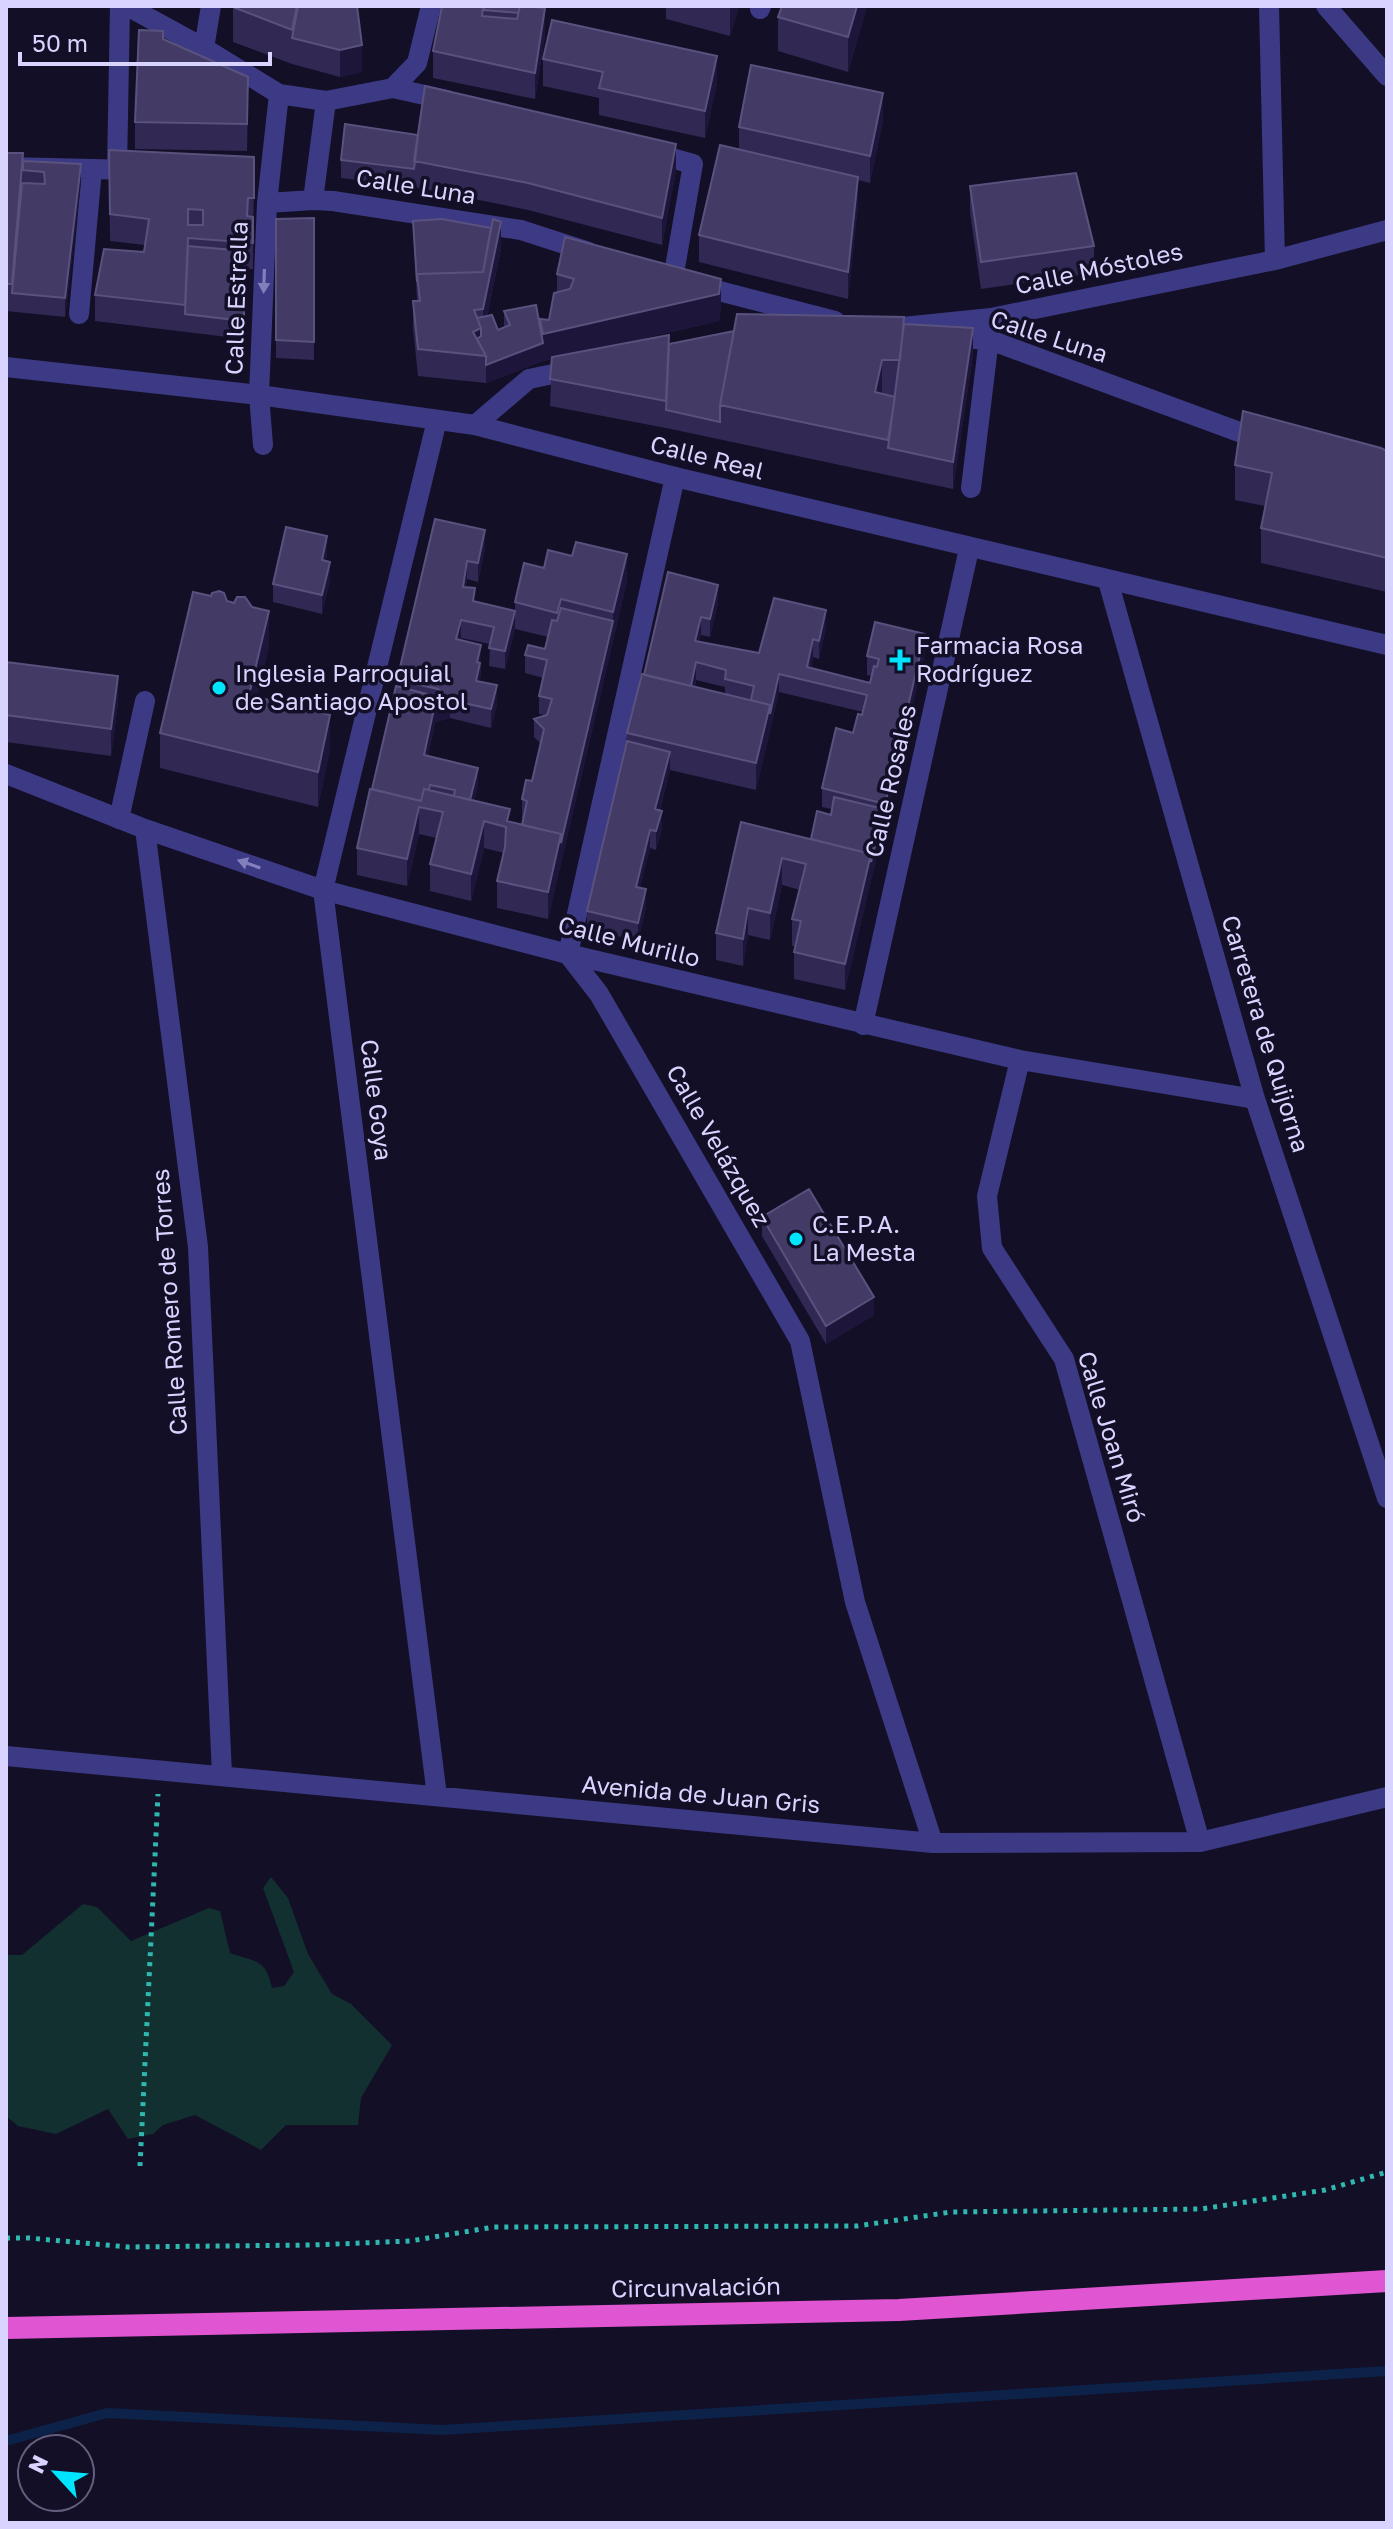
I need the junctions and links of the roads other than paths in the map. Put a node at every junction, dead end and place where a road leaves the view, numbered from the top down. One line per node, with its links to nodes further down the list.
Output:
1 (120, 6): 16 (street)
2 (127, 6): 7 (street)
3 (211, 6): 7 (street)
4 (431, 6): 9 (street)
5 (1269, 6): 22 (street)
6 (1326, 6): 8 (street)
7 (204, 48): 10 (street)
8 (1387, 76)
9 (393, 88): 11 (street); 12 (street)
10 (279, 94): 11 (street); 19 (street, Calle Estrella)
11 (326, 101): 18 (street)
12 (470, 105)
13 (635, 147): 25 (street, Calle Luna)
14 (6, 167): 15 (street)
15 (92, 169): 16 (street); 23 (street)
16 (117, 169): 17 (street)
17 (147, 170)
18 (313, 200): 19 (street, Calle Luna); 21 (street, Calle Luna)
19 (267, 203): 30 (street, Calle Estrella, one-way to 30)
20 (1387, 230): 22 (street, Calle Móstoles)
21 (612, 259)
22 (1275, 260): 24 (street, Calle Móstoles)
23 (79, 314)
24 (991, 318): 25 (street, Calle Móstoles); 27 (street)
25 (860, 329): 26 (street, Calle Móstoles); 27 (street, Calle Luna)
26 (807, 333)
27 (990, 340): 33 (street, Calle Luna); 36 (street)
28 (590, 366): 32 (street)
29 (6, 367): 30 (street, Calle Real)
30 (259, 395): 31 (street, Calle Real); 34 (street, Calle Estrella)
31 (437, 420): 32 (street, Calle Real); 44 (street, Calle Goya)
32 (475, 425): 35 (street, Calle Real)
33 (1286, 444)
34 (263, 445)
35 (675, 477): 37 (street, Calle Real); 45 (street)
36 (971, 488)
37 (969, 549): 38 (street, Calle Real); 46 (street, Calle Rosales)
38 (1108, 581): 39 (street, Calle Real); 48 (street, Carretera de Quijorna)
39 (1387, 645)
40 (145, 701): 42 (street)
41 (6, 774): 42 (street, Calle Murillo)
42 (119, 819): 43 (street, Calle Murillo)
43 (145, 829): 44 (street, Calle Murillo, one-way to 43); 51 (street, Calle Romero de Torres)
44 (323, 890): 45 (street, Calle Murillo); 52 (street, Calle Goya)
45 (568, 954): 46 (street, Calle Murillo); 55 (street, Calle Velázquez)
46 (863, 1025): 47 (street, Calle Murillo)
47 (1020, 1060): 48 (street, Calle Murillo); 54 (street, Calle Joan Miró)
48 (1255, 1099): 49 (street, Carretera de Quijorna)
49 (1387, 1498)
50 (6, 1756): 51 (street, Avenida de Juan Gris)
51 (222, 1775): 52 (street, Avenida de Juan Gris)
52 (437, 1796): 55 (street, Avenida de Juan Gris)
53 (1387, 1797): 54 (street, Avenida de Juan Gris)
54 (1200, 1842): 55 (street, Avenida de Juan Gris)
55 (933, 1843)
56 (1387, 2281): 57 (highway, Circunvalación)
57 (6, 2328)

